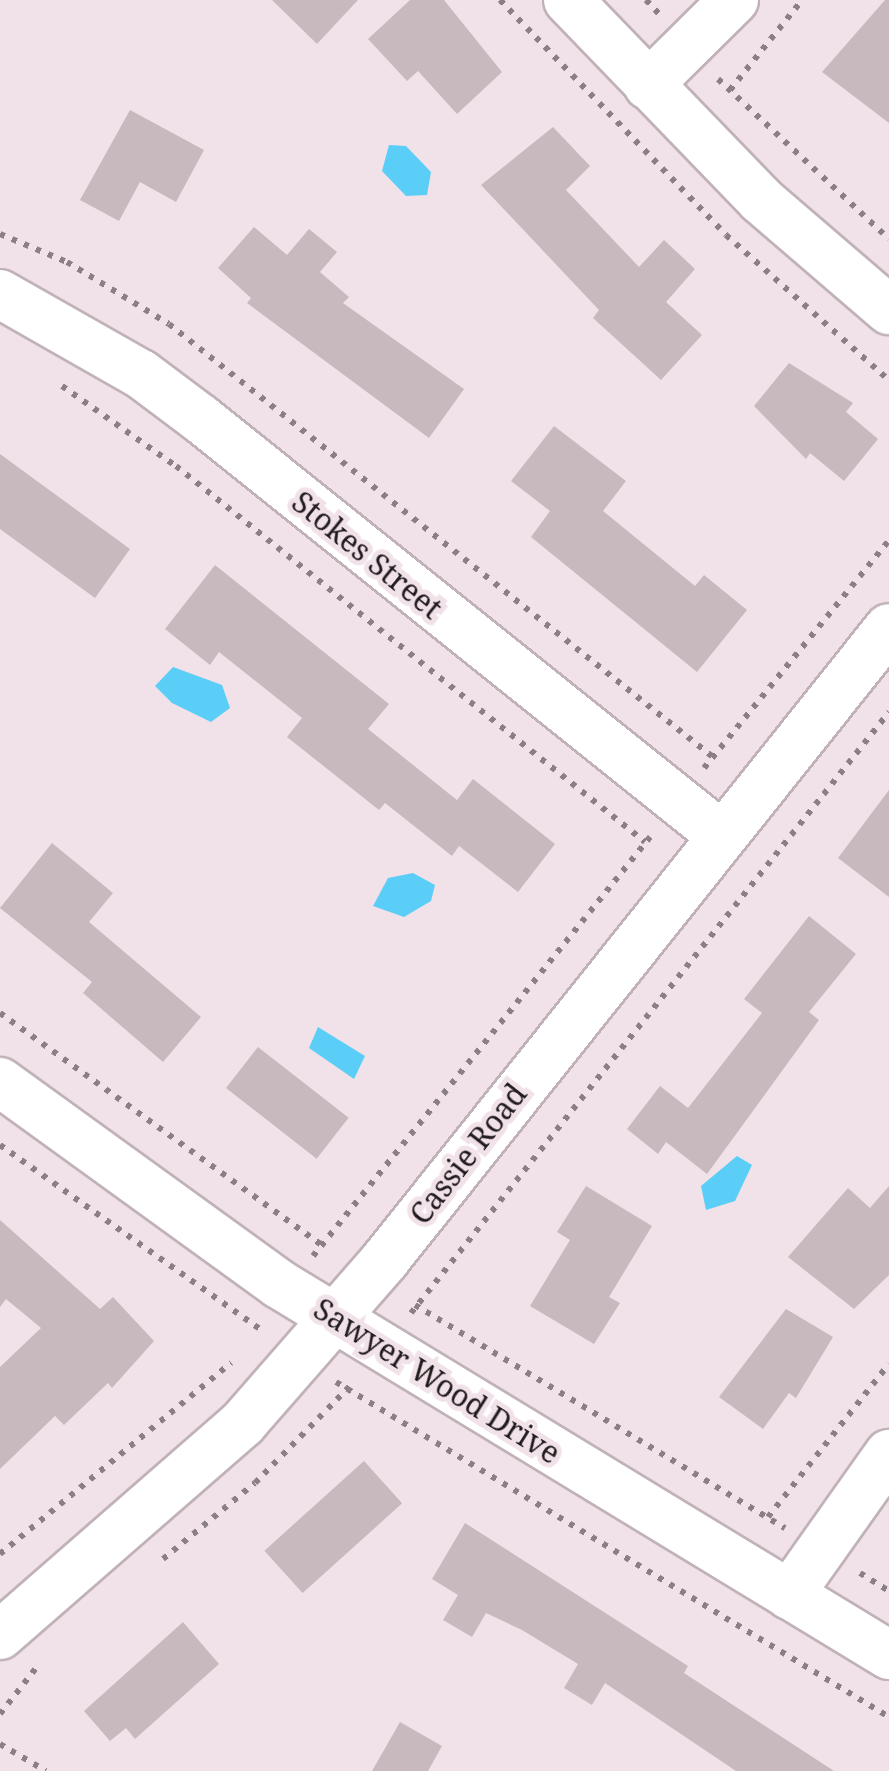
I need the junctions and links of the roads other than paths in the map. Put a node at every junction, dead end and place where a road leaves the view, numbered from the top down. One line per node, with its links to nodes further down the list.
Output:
1 (568, 0): 3 (street)
2 (734, 0): 3 (street)
3 (648, 85): 5 (street)
4 (0, 294): 7 (street, Stokes Street)
5 (889, 310)
6 (889, 628): 7 (street, Cassie Road)
7 (722, 836): 9 (street, Cassie Road)
8 (0, 1082): 9 (street, Sawyer Wood Drive)
9 (334, 1318): 11 (street, Sawyer Wood Drive); 12 (street, Cassie Road)
10 (889, 1454): 11 (street)
11 (788, 1595): 13 (street, Sawyer Wood Drive)
12 (0, 1636)
13 (889, 1656)

